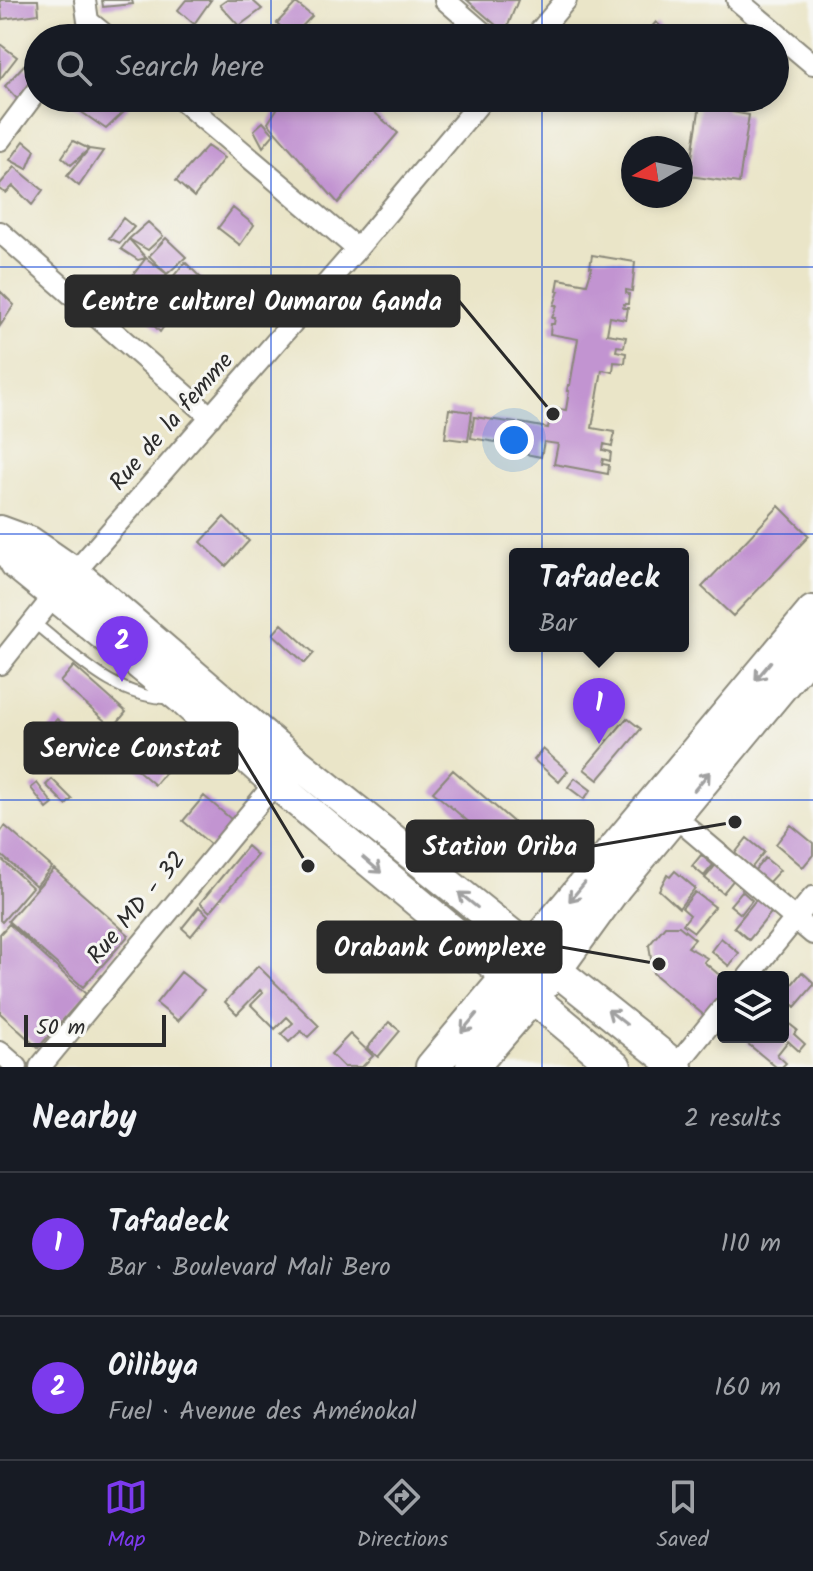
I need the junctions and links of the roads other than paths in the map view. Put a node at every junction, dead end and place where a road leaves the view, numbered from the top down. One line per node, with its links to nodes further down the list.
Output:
1 (85, 0): 5 (street)
2 (445, 0): 8 (street)
3 (566, 0): 9 (street)
4 (737, 0): 10 (street)
5 (88, 21): 6 (street); 7 (street)
6 (86, 24)
7 (92, 24)
8 (473, 24)
9 (546, 24)
10 (766, 24)
11 (789, 44): 12 (street)
12 (813, 64)
13 (24, 108): 16 (street)
14 (196, 112): 18 (street)
15 (472, 112): 18 (street, Rue de la femme)
16 (0, 140)
17 (0, 232): 19 (street)
18 (357, 249): 19 (street, Rue de la femme)
19 (211, 417): 21 (street, Rue de la femme)
20 (0, 534): 21 (main road); 22 (main road)
21 (75, 573): 22 (street, Rue de la femme); 27 (main road)
22 (54, 596): 24 (street, Rue de la femme); 27 (main road)
23 (812, 616): 29 (main road, one-way to 29)
24 (33, 622): 26 (street, Rue de la femme); 27 (lane)
25 (813, 648): 29 (main road, one-way to 25)
26 (0, 664)
27 (194, 692): 28 (main road)
28 (269, 765): 30 (main road); 42 (street, Rue MD - 32)
29 (664, 808): 32 (street); 34 (main road, one-way to 34); 35 (main road)
30 (341, 817): 34 (main road, one-way to 30); 37 (main road, one-way to 37)
31 (813, 897): 32 (street)
32 (795, 919): 33 (street); 36 (street)
33 (813, 934)
34 (529, 949): 35 (main road); 37 (main road)
35 (556, 969): 38 (main road); 46 (main road, one-way to 35)
36 (753, 971)
37 (507, 978): 38 (main road); 43 (main road, one-way to 43)
38 (533, 996): 44 (main road); 45 (main road)
39 (717, 1016): 46 (street)
40 (0, 1052): 41 (street)
41 (17, 1067)
42 (40, 1067)
43 (432, 1067)
44 (472, 1067)
45 (616, 1067)
46 (676, 1067)

